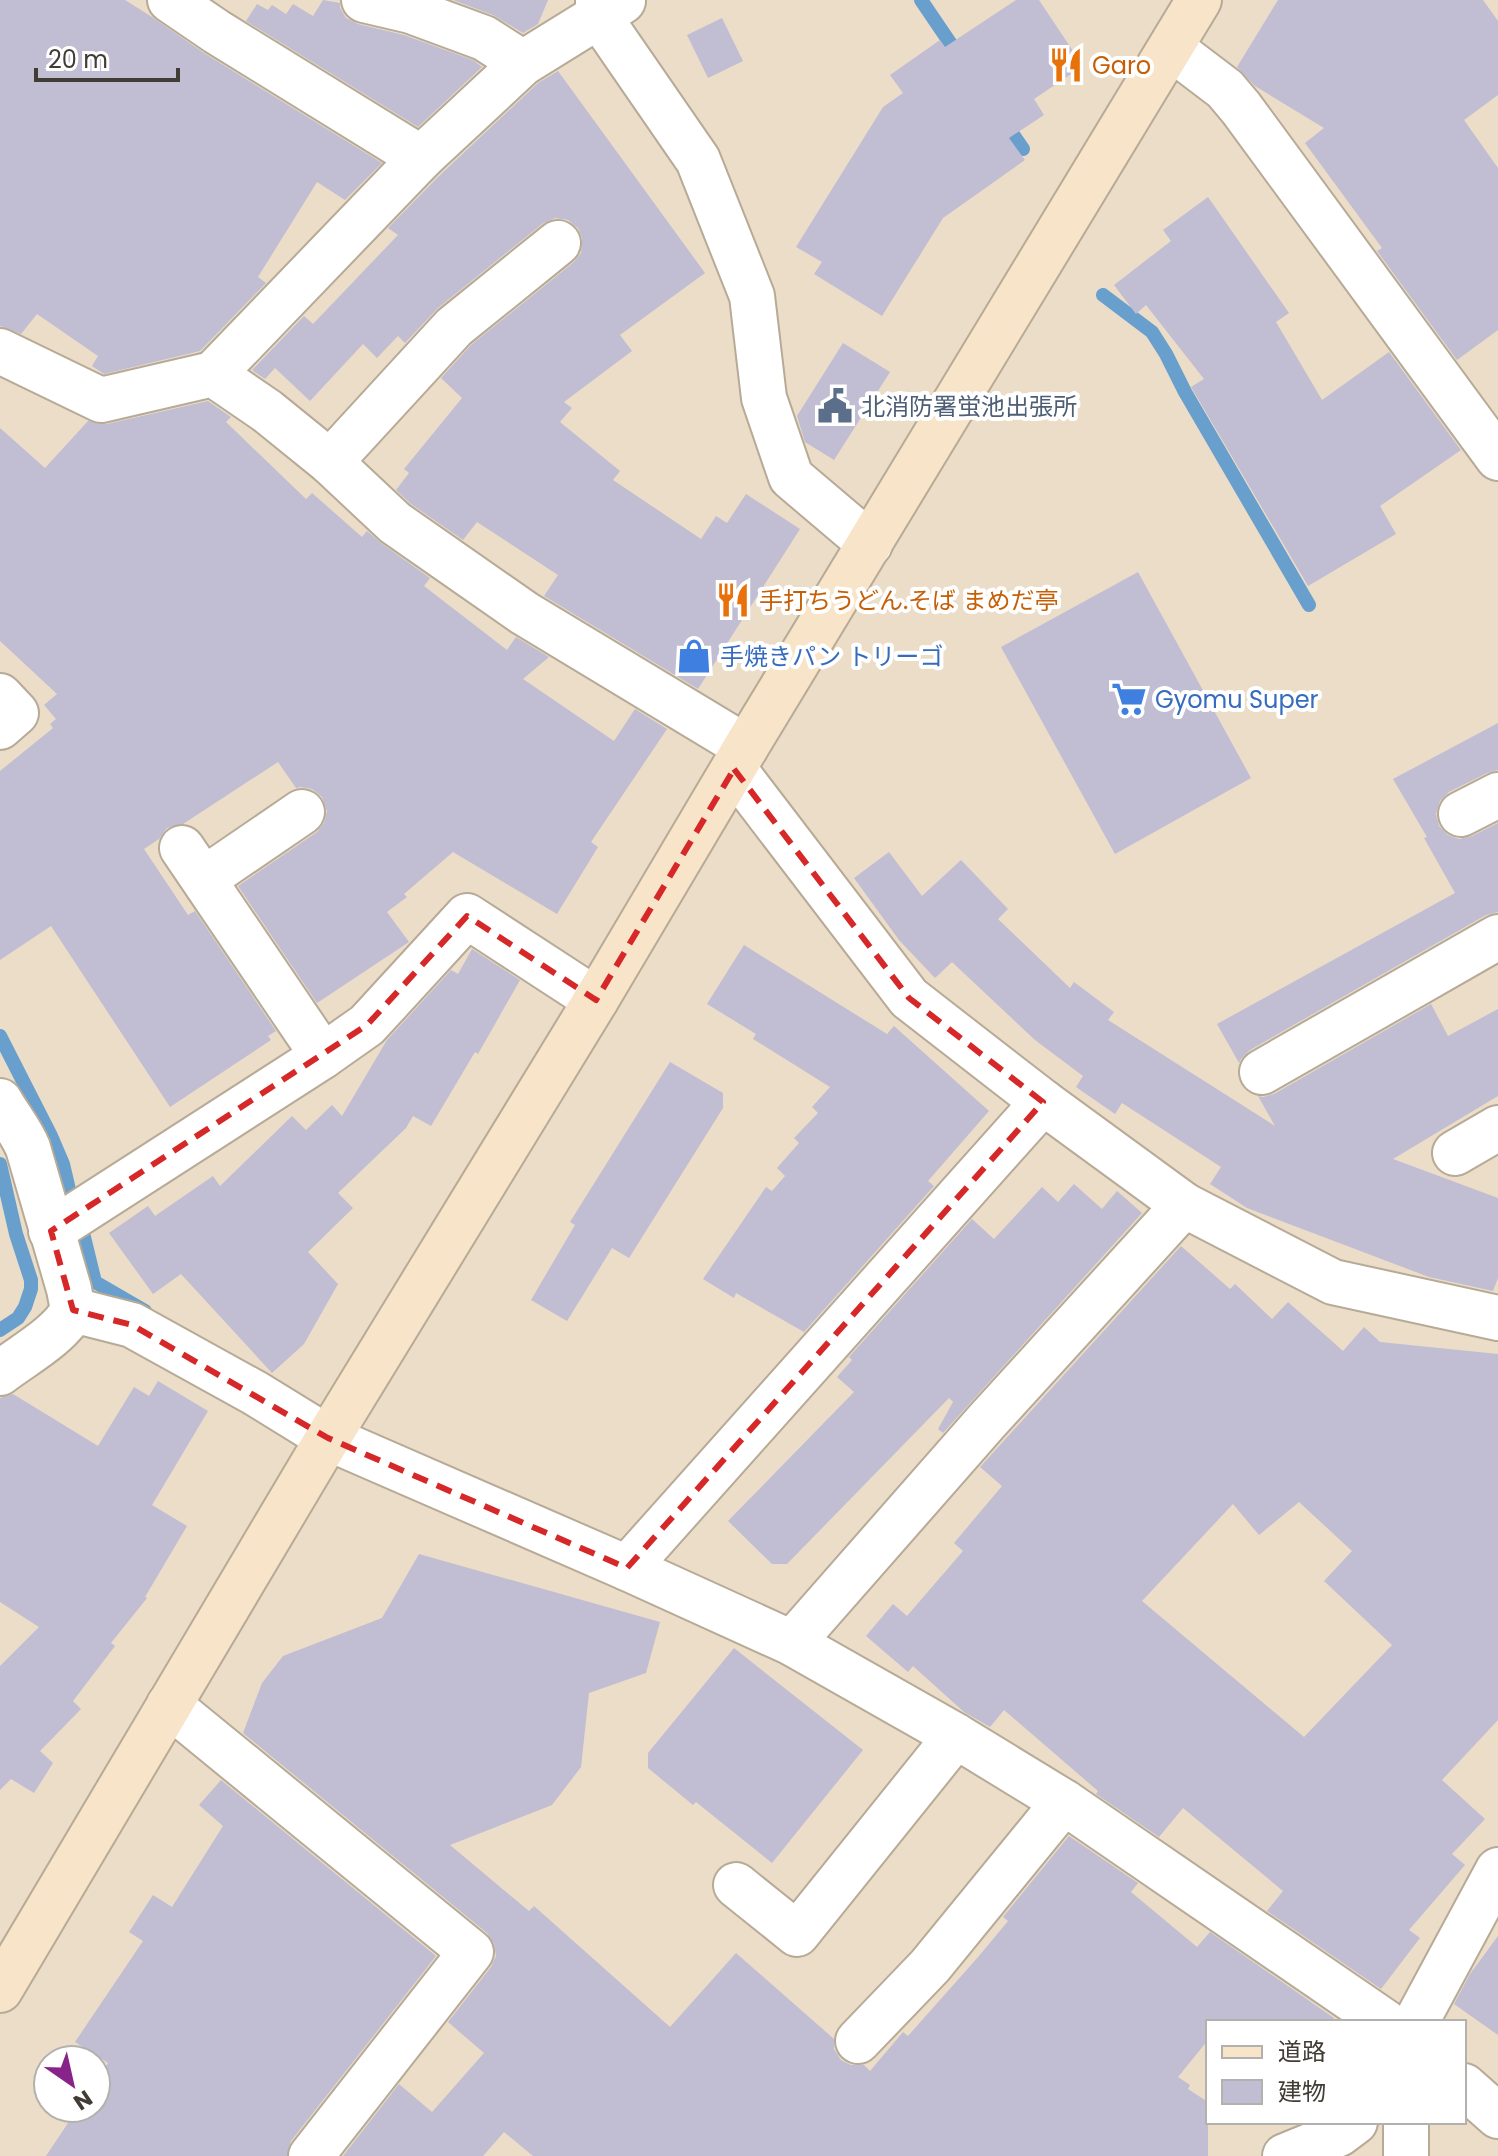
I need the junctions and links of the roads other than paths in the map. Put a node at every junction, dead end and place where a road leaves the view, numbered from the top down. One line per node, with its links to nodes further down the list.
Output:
1 (170, 0): 7 (street)
2 (364, 0): 6 (street)
3 (1199, 0): 5 (street)
4 (607, 5): 6 (street); 13 (street)
5 (1171, 48): 11 (street); 13 (street)
6 (523, 63): 7 (street)
7 (421, 158): 10 (street)
8 (558, 243): 12 (street)
9 (5, 362): 10 (street)
10 (213, 374): 12 (street)
11 (1498, 458)
12 (330, 462): 16 (street)
13 (870, 544): 16 (street)
14 (0, 696): 15 (street)
15 (0, 727)
16 (740, 758): 19 (street); 23 (street)
17 (302, 812): 20 (street)
18 (1498, 937): 21 (street)
19 (596, 1000): 20 (street); 31 (street)
20 (323, 1056): 27 (street)
21 (1262, 1072)
22 (0, 1101): 27 (street)
23 (1043, 1102): 26 (street); 32 (street)
24 (1498, 1128): 25 (street)
25 (1455, 1153)
26 (1184, 1205): 29 (street); 33 (street)
27 (51, 1231): 28 (street)
28 (73, 1310): 30 (street); 31 (street)
29 (1498, 1318)
30 (0, 1373)
31 (328, 1438): 32 (street); 34 (street)
32 (627, 1568): 33 (street)
33 (792, 1643): 35 (street)
34 (169, 1705): 39 (street); 47 (street)
35 (956, 1736): 36 (street); 38 (street)
36 (1064, 1802): 40 (street); 42 (street)
37 (1498, 1870): 41 (street)
38 (736, 1885)
39 (0, 1990)
40 (1382, 2020)
41 (1417, 2020)
42 (858, 2041)
43 (1466, 2088): 44 (street)
44 (1498, 2116)
45 (1352, 2124): 48 (street)
46 (1406, 2124): 49 (street)
47 (311, 2156)
48 (1285, 2156)
49 (1406, 2156)

